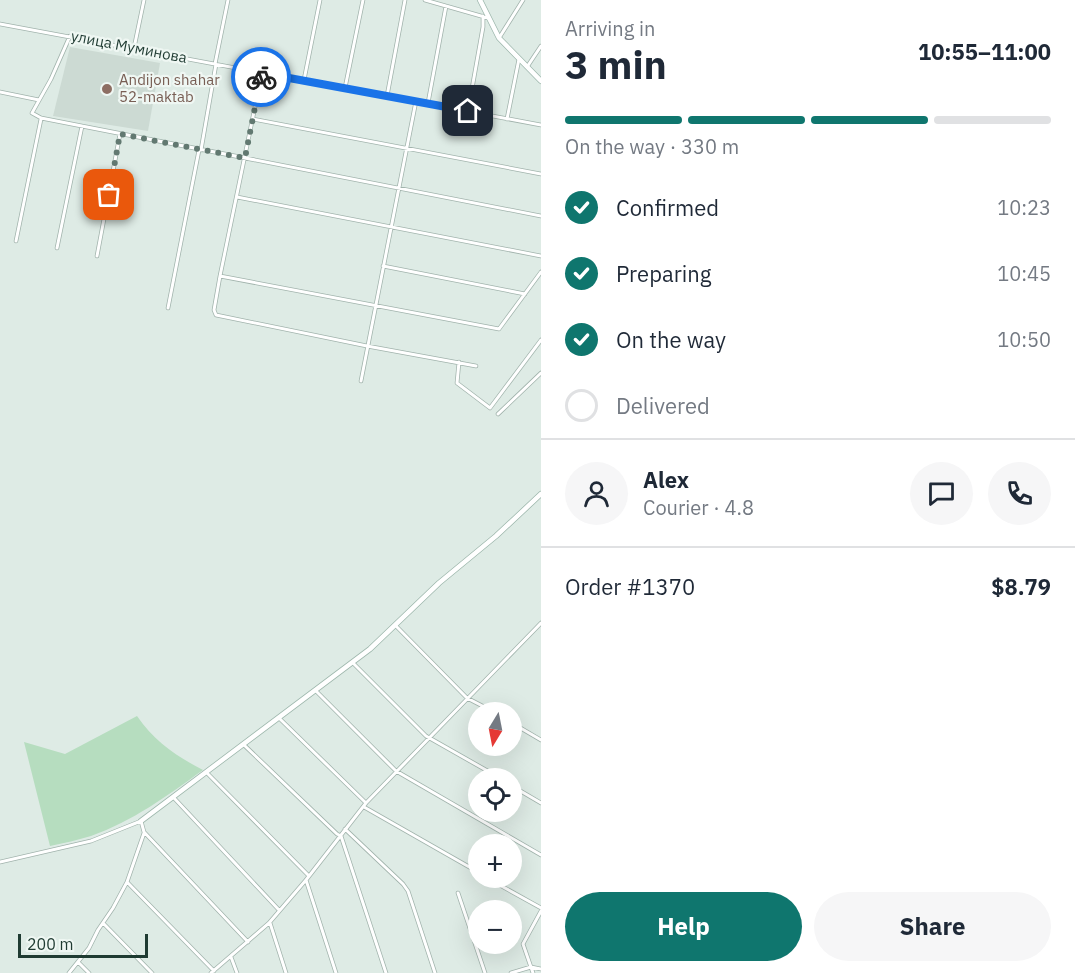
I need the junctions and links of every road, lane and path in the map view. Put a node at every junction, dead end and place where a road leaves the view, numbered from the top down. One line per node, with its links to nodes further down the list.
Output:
1 (144, 0): 15 (street)
2 (228, 0): 17 (street)
3 (320, 0): 20 (street)
4 (363, 0): 22 (street)
5 (405, 0): 24 (street)
6 (425, 0): 9 (street)
7 (480, 0): 10 (street)
8 (523, 0): 13 (street)
9 (446, 6): 10 (street); 27 (street)
10 (486, 17): 13 (street); 28 (street)
11 (0, 24): 12 (street, улица Муминова)
12 (70, 36): 15 (street, улица Муминова); 25 (street)
13 (499, 38): 16 (street)
14 (541, 46): 18 (street)
15 (134, 48): 17 (street, улица Муминова)
16 (519, 59): 18 (street); 31 (street)
17 (215, 64): 19 (street, улица Муминова); 36 (street)
18 (527, 67): 21 (street)
19 (262, 73): 20 (street, улица Муминова); 30 (street)
20 (304, 80): 22 (street, улица Муминова)
21 (541, 81)
22 (345, 88): 24 (street, улица Муминова)
23 (0, 92): 25 (street)
24 (387, 96): 26 (street, улица Муминова)
25 (39, 100): 29 (street)
26 (416, 101): 27 (street, улица Муминова); 35 (street)
27 (428, 103): 28 (street, улица Муминова)
28 (468, 111): 31 (street, улица Муминова)
29 (41, 118): 33 (street); 43 (street)
30 (253, 118): 35 (street); 37 (street)
31 (507, 119): 32 (street, улица Муминова)
32 (541, 125)
33 (82, 126): 34 (street); 44 (street)
34 (120, 134): 36 (street); 45 (street)
35 (406, 148): 38 (street); 39 (street)
36 (200, 150): 37 (street); 52 (street)
37 (245, 158): 39 (street); 40 (street)
38 (541, 174)
39 (399, 188): 41 (street); 42 (street)
40 (237, 197): 42 (street); 49 (street)
41 (541, 216)
42 (392, 227): 46 (street); 47 (street)
43 (16, 240)
44 (57, 248)
45 (97, 256)
46 (541, 256)
47 (383, 266): 50 (street); 51 (street)
48 (541, 272): 50 (street)
49 (220, 276): 51 (street); 54 (street)
50 (525, 294): 51 (street)
51 (375, 307): 54 (street)
52 (168, 308)
53 (541, 340): 55 (street)
54 (368, 346): 55 (street); 58 (street)
55 (459, 362): 56 (street)
56 (476, 366)
57 (541, 373): 59 (street)
58 (361, 381)
59 (498, 414)
60 (541, 494): 62 (street)
61 (541, 623): 65 (street)
62 (396, 626): 63 (street); 65 (street)
63 (353, 663): 64 (street); 69 (street)
64 (315, 690): 67 (street); 73 (street)
65 (467, 698): 66 (street); 69 (street)
66 (475, 702)
67 (279, 718): 71 (street); 78 (street)
68 (522, 729): 70 (street)
69 (430, 737): 72 (street); 73 (street)
70 (541, 740)
71 (244, 745): 74 (street); 82 (street)
72 (483, 768)
73 (396, 771): 78 (street); 83 (street)
74 (207, 773): 76 (street); 86 (street)
75 (522, 792): 77 (street)
76 (174, 798): 79 (street); 91 (street)
77 (541, 803)
78 (365, 805): 80 (street); 85 (street)
79 (141, 821): 81 (street); 84 (street)
80 (345, 829): 82 (street); 108 (street)
81 (144, 832): 88 (street); 95 (street)
82 (341, 836): 86 (street); 107 (street)
83 (541, 855)
84 (0, 862)
85 (468, 866)
86 (309, 876): 87 (street)
87 (306, 880): 91 (street); 106 (street)
88 (127, 882): 93 (street); 100 (street)
89 (504, 888): 92 (street)
90 (458, 893): 109 (street)
91 (279, 910): 94 (street)
92 (541, 911): 98 (street)
93 (103, 923): 97 (street); 103 (street)
94 (269, 923): 95 (street); 105 (street)
95 (248, 942): 96 (street)
96 (231, 957): 100 (street); 104 (street)
97 (78, 962): 101 (street); 102 (street)
98 (531, 967): 99 (street); 110 (street); 111 (street)
99 (541, 969)
100 (212, 972)
101 (69, 973)
102 (89, 973)
103 (152, 973)
104 (237, 973)
105 (286, 973)
106 (336, 973)
107 (386, 973)
108 (435, 973)
109 (485, 973)
110 (511, 973)
111 (533, 973)

